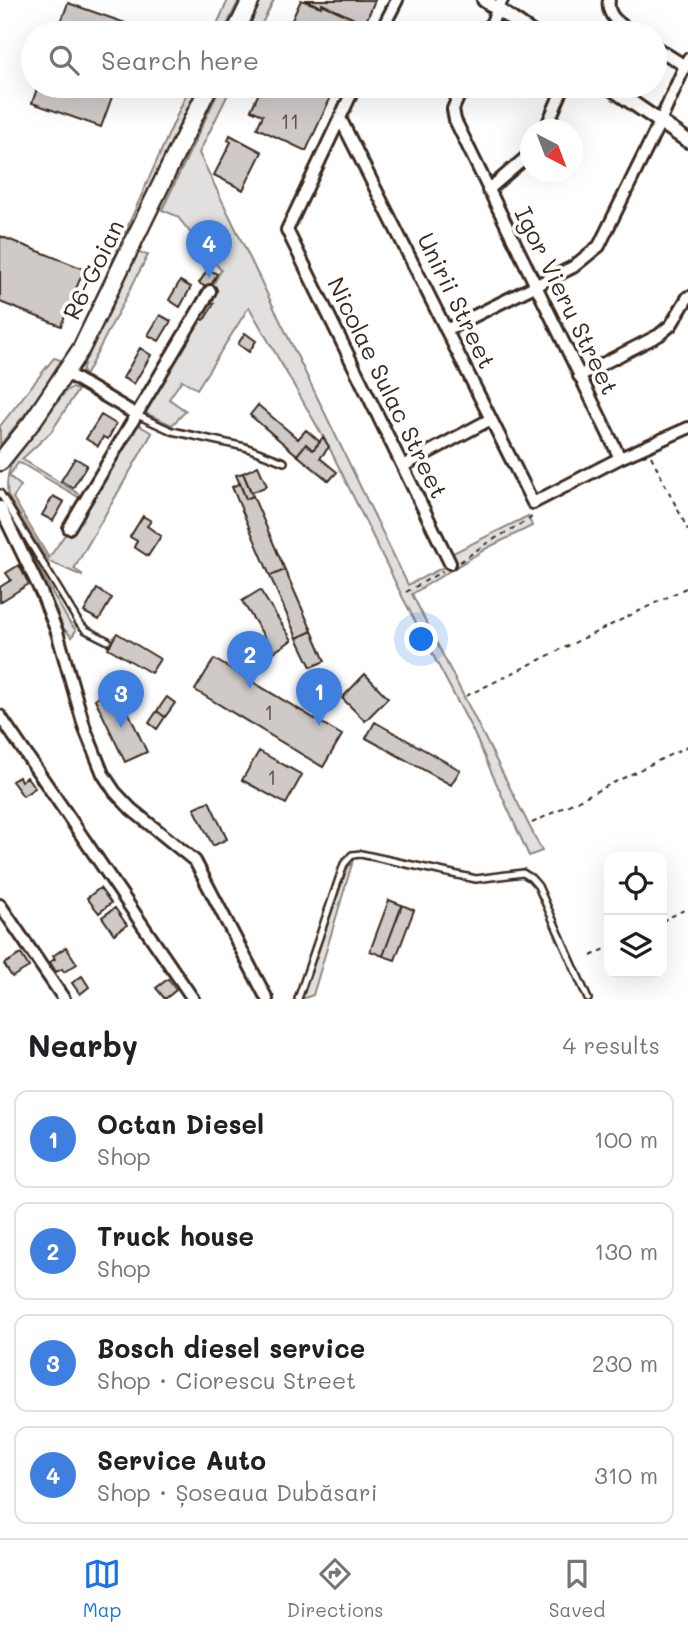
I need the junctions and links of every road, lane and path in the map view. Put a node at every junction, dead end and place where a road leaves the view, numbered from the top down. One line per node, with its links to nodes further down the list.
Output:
1 (251, 0): 6 (main road)
2 (397, 0): 7 (street)
3 (484, 0): 5 (street)
4 (609, 0): 10 (street)
5 (500, 5): 8 (street); 9 (street)
6 (241, 21)
7 (386, 21)
8 (493, 21)
9 (518, 21)
10 (617, 21)
11 (667, 53): 12 (street)
12 (687, 63): 20 (street)
13 (203, 98): 28 (main road, R6-Goian)
14 (349, 98): 18 (street)
15 (458, 98): 23 (street, Igor Vieru Street)
16 (559, 98): 19 (street)
17 (625, 98): 20 (street)
18 (340, 118): 27 (street, Unirii Street); 37 (street, Nicolae Sulac Street)
19 (550, 119)
20 (660, 122): 21 (street); 24 (street)
21 (688, 141)
22 (520, 163): 23 (street)
23 (488, 190): 24 (street, Igor Vieru Street)
24 (536, 287): 27 (street); 29 (street, Igor Vieru Street)
25 (210, 291): 30 (street)
26 (688, 297): 29 (street)
27 (446, 330): 31 (street, Unirii Street)
28 (66, 373): 30 (street); 35 (main road, R6-Goian)
29 (579, 376): 34 (street, Igor Vieru Street)
30 (137, 415): 36 (lane); 41 (street)
31 (491, 419): 37 (street); 39 (street, Unirii Street)
32 (688, 428): 33 (street)
33 (646, 446): 34 (street); 42 (path)
34 (620, 457): 39 (street)
35 (0, 462)
36 (284, 462)
37 (403, 466): 43 (street, Nicolae Sulac Street)
38 (0, 493): 46 (lane)
39 (533, 503): 43 (path)
40 (0, 507): 58 (street)
41 (69, 528)
42 (688, 530)
43 (453, 564): 45 (path)
44 (688, 587): 47 (path)
45 (406, 592)
46 (108, 641)
47 (466, 696)
48 (0, 716): 57 (street)
49 (688, 746): 50 (path)
50 (532, 823)
51 (0, 905): 56 (street)
52 (688, 908): 53 (path)
53 (667, 918)
54 (604, 950): 55 (path)
55 (591, 956)
56 (64, 999)
57 (193, 999)
58 (267, 999)
59 (298, 999): 60 (lane)
60 (588, 999)

